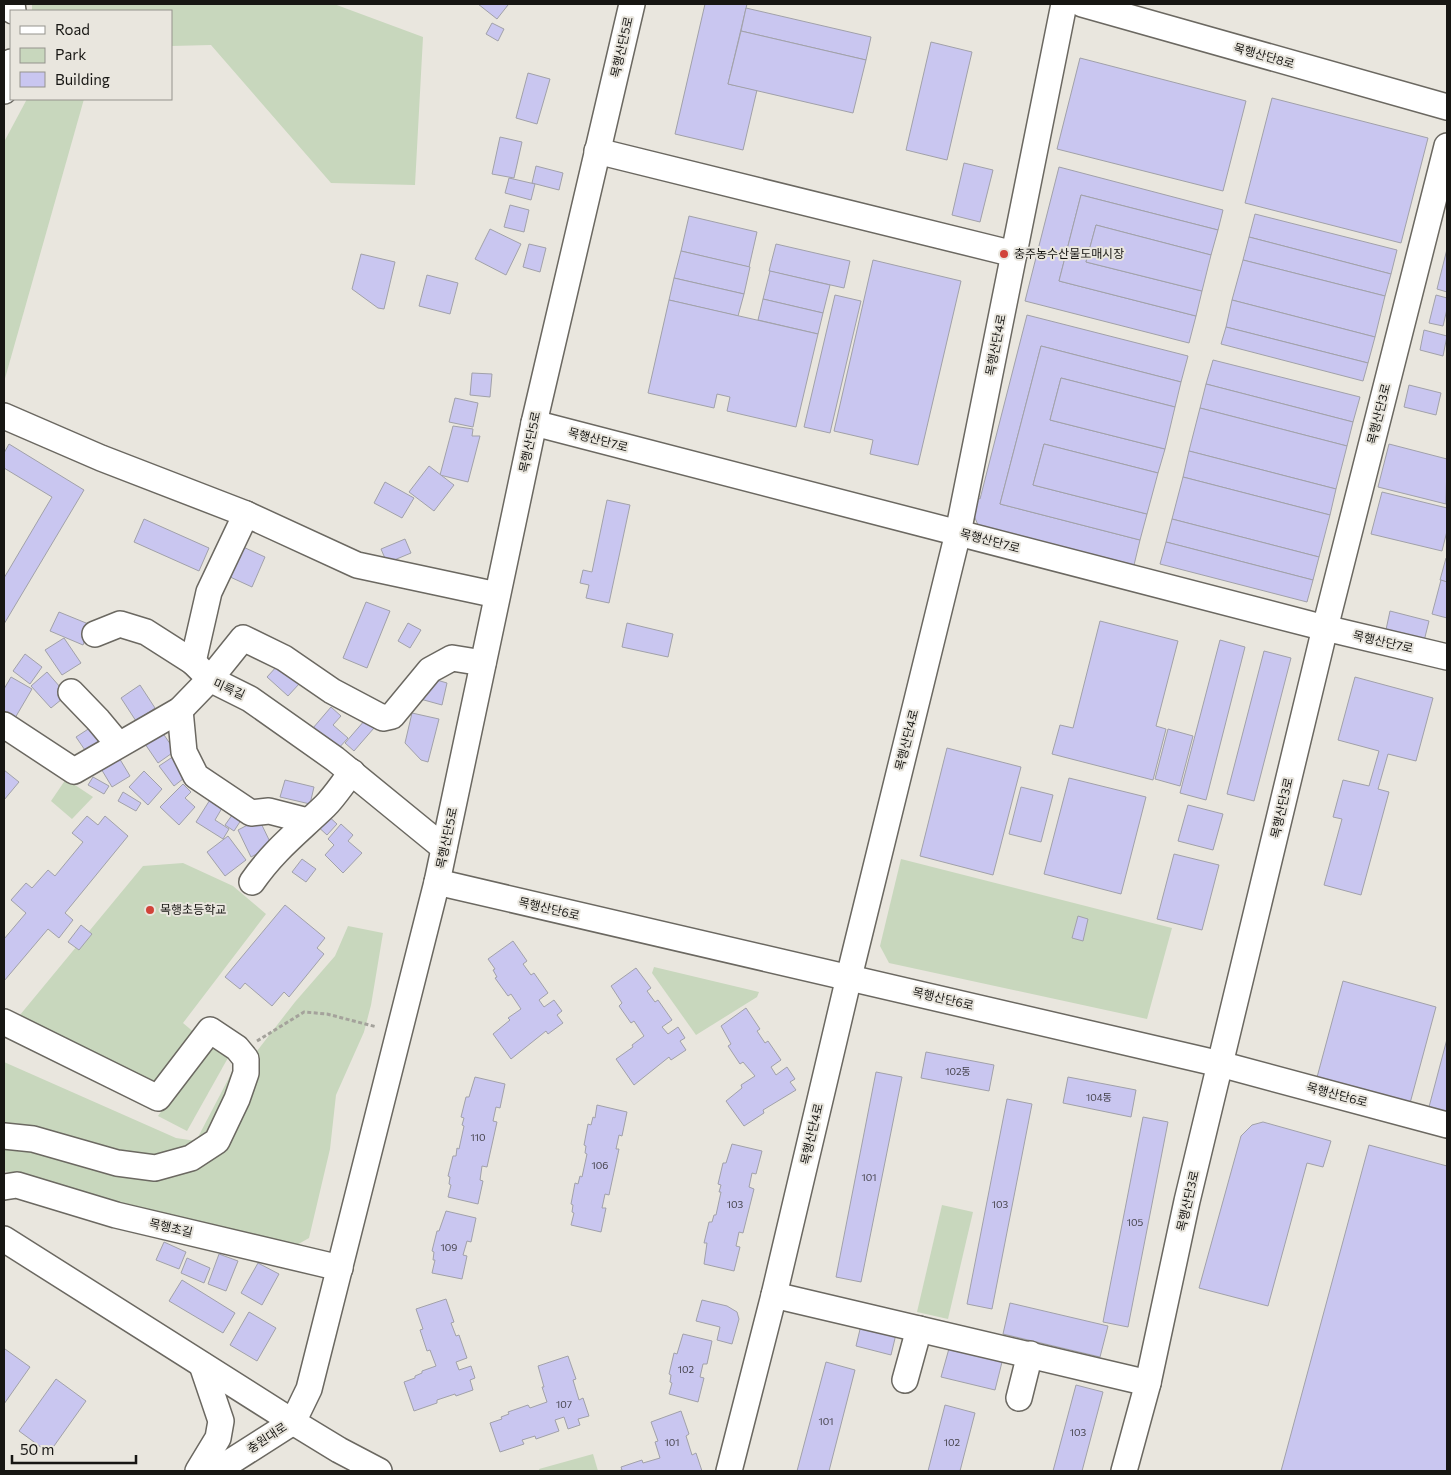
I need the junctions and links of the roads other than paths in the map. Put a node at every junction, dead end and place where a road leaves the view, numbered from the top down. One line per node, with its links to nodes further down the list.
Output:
1 (632, 4): 8 (street, 목행산단5로)
2 (1064, 4): 9 (street, 목행산단4로)
3 (1082, 4): 6 (street, 목행산단8로)
4 (10, 66): 5 (street)
5 (4, 91)
6 (1447, 107)
7 (1447, 146): 15 (street, 목행산단3로)
8 (597, 151): 9 (street); 11 (street, 목행산단5로)
9 (1014, 254): 13 (street, 목행산단4로)
10 (4, 416): 12 (street)
11 (534, 423): 13 (street, 목행산단7로); 14 (street, 목행산단5로)
12 (246, 514): 14 (street); 19 (street)
13 (958, 533): 15 (street, 목행산단7로); 29 (street, 목행산단4로)
14 (497, 594): 18 (street, 목행산단5로)
15 (1325, 628): 17 (street, 목행산단7로); 31 (street, 목행산단3로)
16 (95, 634): 19 (street)
17 (1447, 657)
18 (483, 663): 19 (street); 26 (street, 목행산단5로)
19 (202, 671): 21 (street, 미륵길); 24 (street, 미륵길)
20 (71, 692): 23 (street)
21 (180, 710): 23 (street, 미륵길); 25 (street)
22 (4, 725): 23 (street, 미륵길)
23 (118, 744)
24 (352, 772): 25 (street); 26 (street, 미륵길)
25 (308, 821): 27 (street)
26 (444, 848): 28 (street, 목행산단5로)
27 (252, 882)
28 (437, 882): 29 (street, 목행산단6로); 36 (street, 목행산단5로)
29 (849, 977): 31 (street, 목행산단6로); 37 (street, 목행산단4로)
30 (4, 1022): 33 (street)
31 (1220, 1064): 32 (street, 목행산단6로); 42 (street, 목행산단3로)
32 (1447, 1125)
33 (4, 1136)
34 (4, 1187): 36 (street, 목행초길)
35 (4, 1239): 40 (street)
36 (340, 1268): 44 (street, 목행산단5로)
37 (774, 1294): 38 (street); 48 (street, 목행산단4로)
38 (919, 1329): 39 (street); 41 (street)
39 (1030, 1354): 42 (street); 43 (street)
40 (202, 1365): 44 (street); 45 (street)
41 (905, 1380)
42 (1148, 1383): 49 (street, 목행산단3로)
43 (1019, 1398)
44 (293, 1422): 46 (street, 충원대로); 47 (street)
45 (198, 1471)
46 (216, 1471)
47 (379, 1471)
48 (729, 1471)
49 (1124, 1471)

